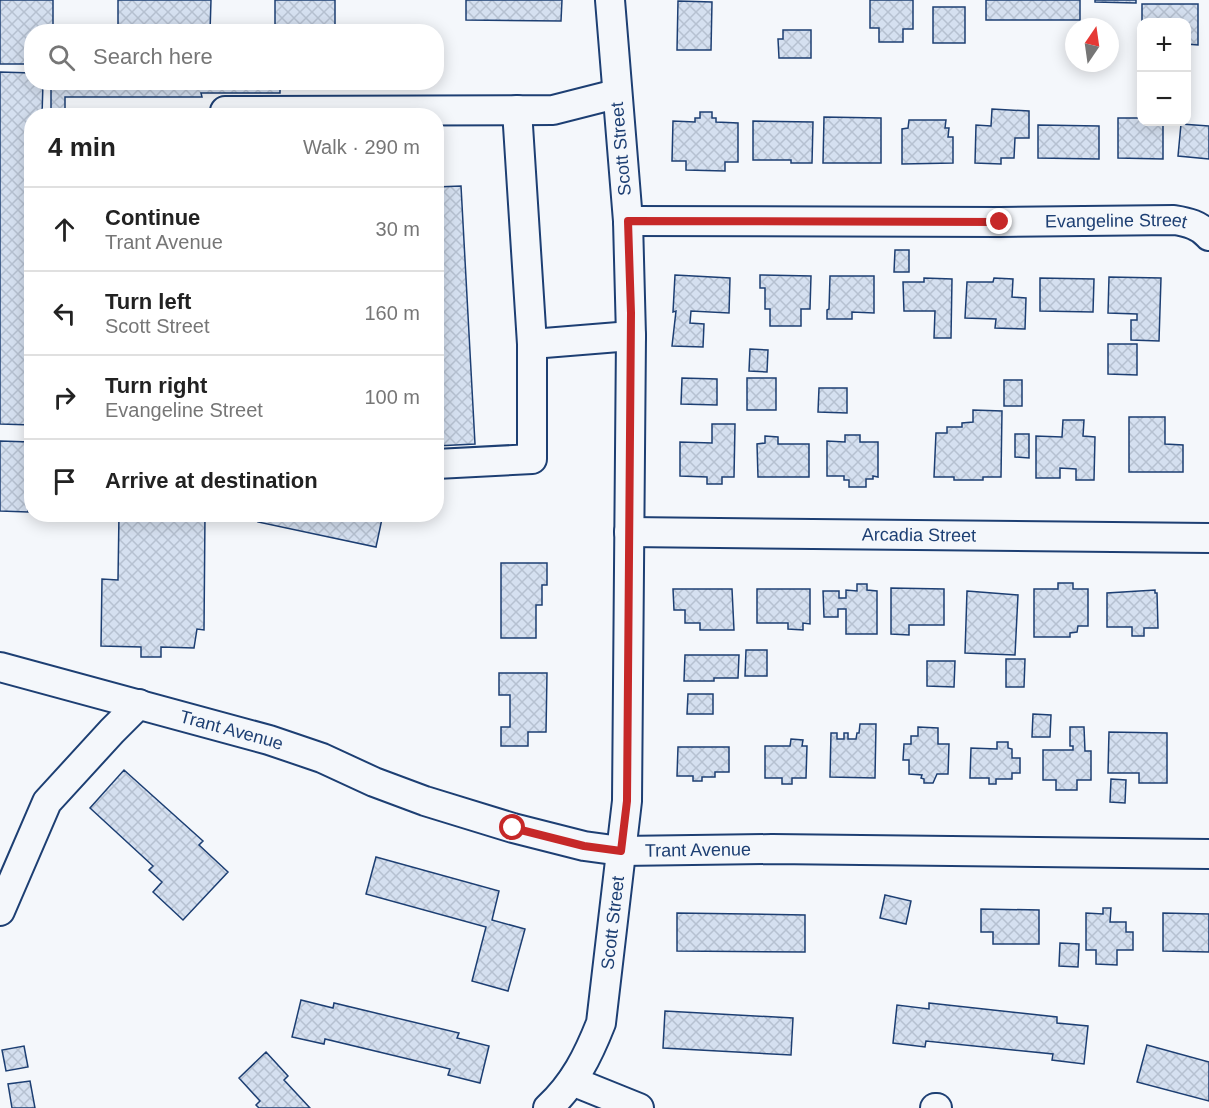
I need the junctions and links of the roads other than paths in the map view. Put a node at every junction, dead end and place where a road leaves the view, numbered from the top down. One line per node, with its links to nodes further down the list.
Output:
1 (610, 0): 2 (street, Scott Street)
2 (616, 94): 4 (street); 5 (street, Scott Street)
3 (444, 110): 4 (street)
4 (517, 110): 8 (street)
5 (628, 221): 6 (street, Evangeline Street); 7 (street, Scott Street)
6 (1207, 233)
7 (631, 336): 8 (street); 10 (street, Scott Street)
8 (532, 344): 9 (street)
9 (444, 464)
10 (629, 532): 11 (street, Arcadia Street); 14 (street, Scott Street)
11 (1209, 538)
12 (0, 667): 13 (street, Trant Avenue)
13 (139, 705): 14 (street, Trant Avenue); 16 (street)
14 (621, 851): 15 (street, Trant Avenue); 17 (street, Scott Street)
15 (1209, 854)
16 (0, 911)
17 (573, 1081): 18 (street, Scott Street); 19 (street)
18 (548, 1108)
19 (639, 1108)

